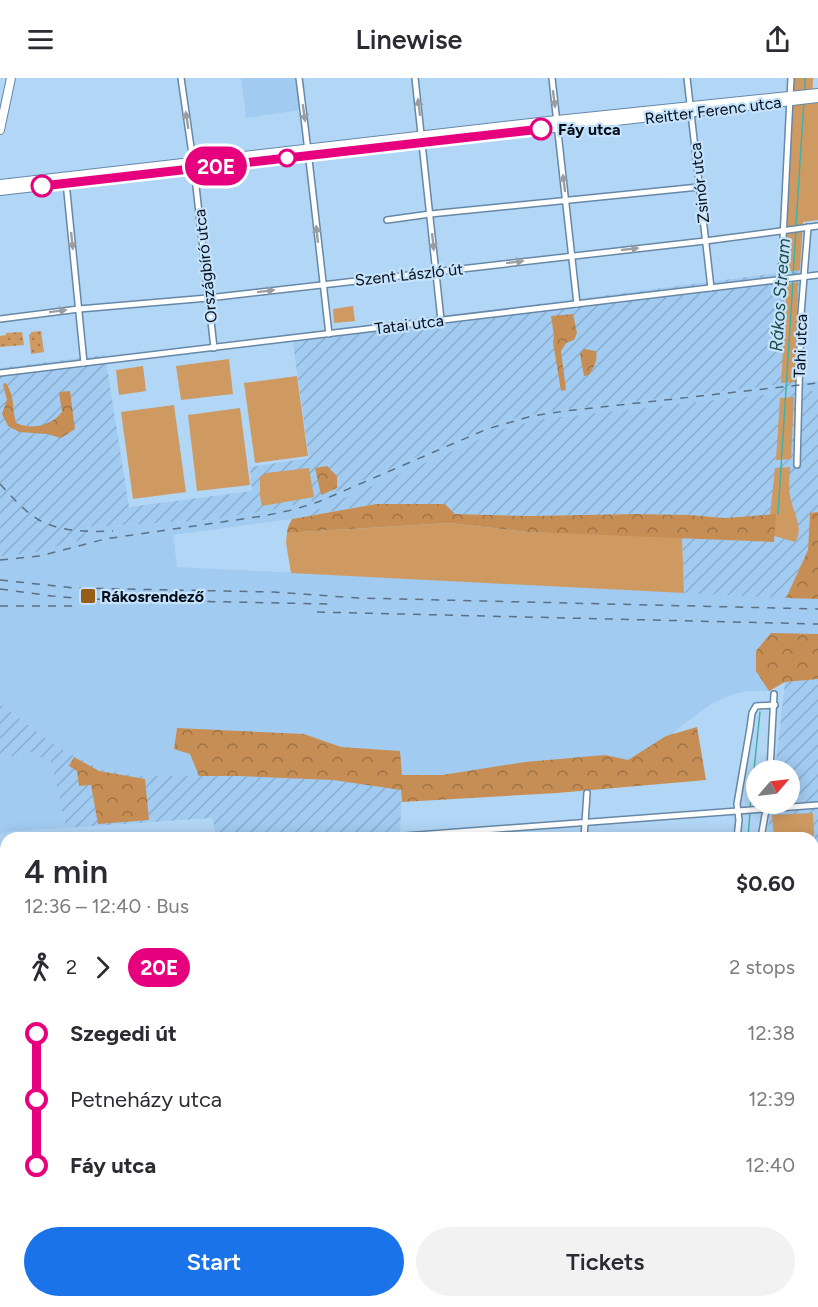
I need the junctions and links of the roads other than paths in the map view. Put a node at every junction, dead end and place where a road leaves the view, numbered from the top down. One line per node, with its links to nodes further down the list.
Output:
1 (11, 78): 12 (street)
2 (181, 78): 15 (street, Országbíró utca, one-way to 2)
3 (299, 78): 14 (street, one-way to 14)
4 (416, 78): 13 (street, one-way to 4)
5 (552, 78): 11 (street, one-way to 11)
6 (687, 78): 10 (street, Zsinór utca)
7 (791, 78): 9 (street)
8 (816, 95): 9 (street, Reitter Ferenc utca)
9 (793, 98): 10 (street, Reitter Ferenc utca); 25 (street)
10 (690, 110): 11 (street, Reitter Ferenc utca); 18 (street, Zsinór utca)
11 (557, 124): 13 (street, Reitter Ferenc utca); 20 (street, one-way to 11)
12 (0, 130)
13 (423, 139): 14 (street, Reitter Ferenc utca); 21 (street)
14 (309, 152): 15 (street, Reitter Ferenc utca); 32 (street, one-way to 14)
15 (194, 165): 16 (street, Reitter Ferenc utca); 34 (street, Országbíró utca)
16 (65, 180): 17 (street, Reitter Ferenc utca); 19 (street, Reitter Ferenc utca); 36 (street, one-way to 36)
17 (0, 184)
18 (699, 187): 20 (street); 26 (street, Zsinór utca)
19 (0, 191)
20 (566, 201): 21 (street); 27 (street)
21 (430, 214): 22 (street); 28 (street, one-way to 28)
22 (387, 220)
23 (818, 226): 24 (street, Szent László út)
24 (808, 227): 25 (street, Szent László út); 30 (street, Tahi utca)
25 (786, 230): 26 (street, Szent László út); 31 (street)
26 (705, 241): 27 (street, Szent László út, one-way to 26); 33 (street, Zsinór utca)
27 (572, 256): 28 (street, Szent László út, one-way to 27); 35 (street)
28 (436, 272): 32 (street, Szent László út); 38 (street)
29 (818, 275): 30 (street, Tatai utca)
30 (803, 276): 31 (street, Tatai utca); 43 (street, Tahi utca)
31 (784, 279): 33 (street, Tatai utca)
32 (323, 284): 34 (street, Szent László út, one-way to 32); 39 (street)
33 (711, 288): 35 (street, Tatai utca)
34 (208, 298): 36 (street, Szent László út); 40 (street, Országbíró utca)
35 (578, 304): 38 (street, Tatai utca)
36 (79, 309): 37 (street, Szent László út, one-way to 36); 41 (street)
37 (0, 319)
38 (441, 320): 39 (street, Tatai utca)
39 (329, 334): 40 (street, Tatai utca)
40 (214, 348): 41 (street, Tatai utca)
41 (84, 363): 42 (street, Tatai utca)
42 (0, 373)
43 (797, 465)
44 (774, 694): 45 (street)
45 (775, 705): 46 (street); 50 (street)
46 (771, 760)
47 (587, 793): 53 (street)
48 (800, 805): 49 (street)
49 (818, 805)
50 (742, 811): 51 (street); 53 (street); 56 (street)
51 (746, 811)
52 (766, 814): 57 (street)
53 (584, 824): 54 (street); 55 (street)
54 (476, 832)
55 (584, 832)
56 (738, 832)
57 (762, 832)

